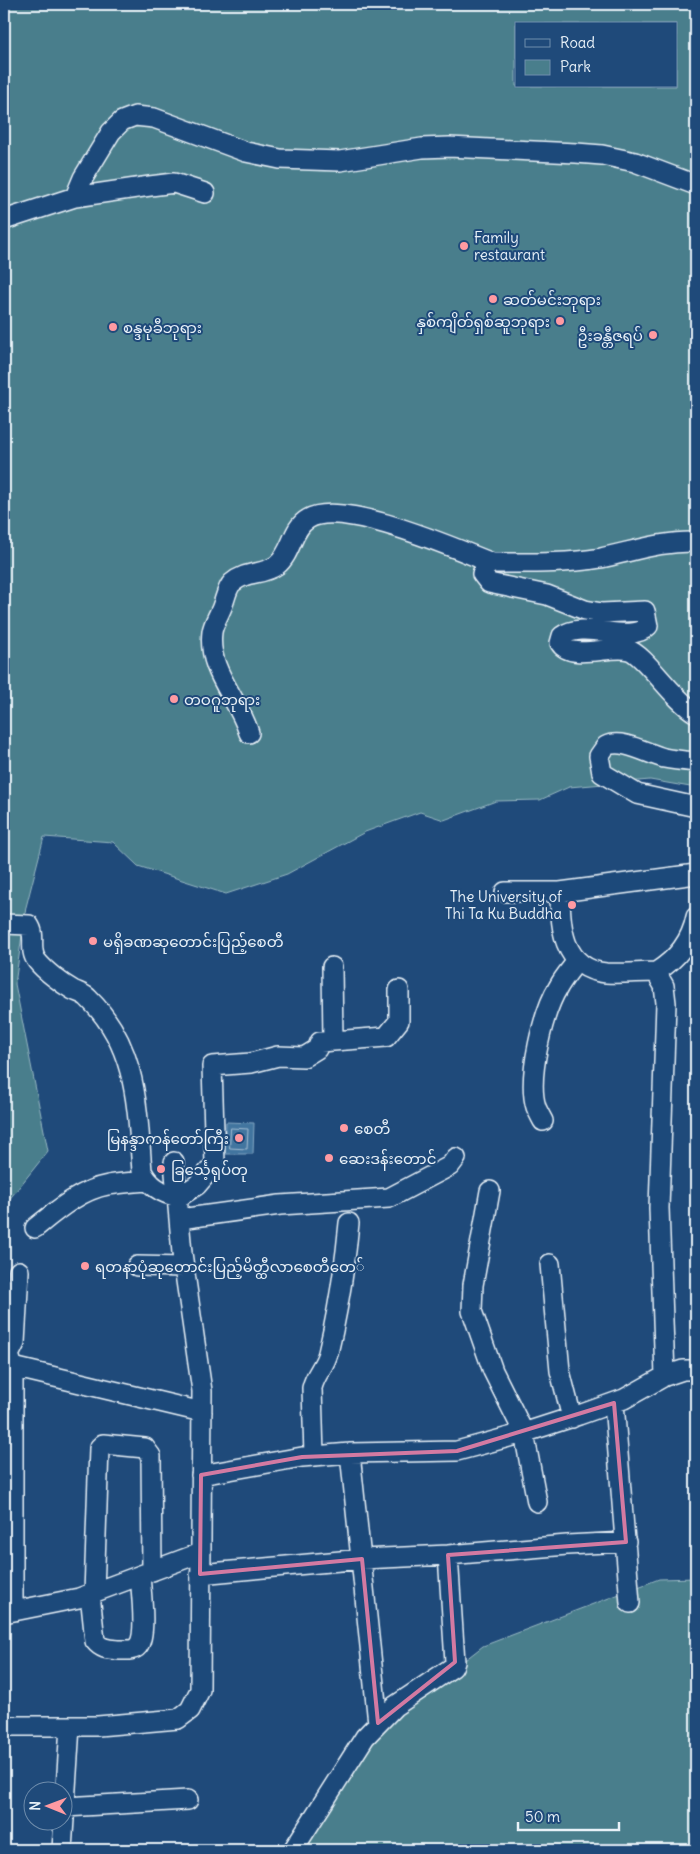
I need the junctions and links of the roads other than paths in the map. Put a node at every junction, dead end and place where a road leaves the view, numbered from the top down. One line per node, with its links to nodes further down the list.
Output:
1 (696, 185): 3 (street)
2 (206, 193): 3 (street)
3 (76, 197): 4 (street)
4 (4, 220)
5 (696, 542): 6 (street)
6 (492, 563): 7 (street); 8 (street)
7 (696, 713)
8 (249, 733)
9 (696, 762): 10 (street)
10 (696, 807)
11 (696, 873): 13 (street)
12 (505, 892): 13 (street)
13 (560, 892): 16 (street)
14 (696, 917): 18 (street)
15 (4, 924): 24 (street)
16 (578, 961): 18 (street); 21 (street)
17 (332, 967): 20 (street)
18 (656, 972): 36 (street)
19 (399, 990): 20 (street)
20 (333, 1041): 26 (street)
21 (543, 1121)
22 (456, 1158): 27 (street)
23 (174, 1162): 26 (street)
24 (147, 1181): 26 (street); 29 (street)
25 (490, 1191): 40 (street)
26 (179, 1197): 27 (street)
27 (180, 1219): 32 (street)
28 (349, 1223): 42 (street)
29 (36, 1228)
30 (550, 1264): 39 (street)
31 (137, 1266): 32 (street)
32 (184, 1267): 38 (street)
33 (19, 1271): 34 (street)
34 (9, 1357): 38 (street); 53 (street)
35 (696, 1370): 36 (street)
36 (665, 1376): 37 (street)
37 (614, 1403): 39 (street); 45 (street)
38 (202, 1412): 43 (street)
39 (572, 1418): 40 (street)
40 (524, 1433): 41 (street); 44 (street)
41 (350, 1453): 42 (street); 48 (street)
42 (314, 1456): 43 (street)
43 (201, 1475): 46 (street)
44 (536, 1502)
45 (626, 1542): 47 (street); 52 (street)
46 (200, 1553): 49 (street); 50 (street)
47 (448, 1555): 48 (street); 54 (street)
48 (362, 1558): 50 (street); 54 (street)
49 (146, 1574): 51 (street); 51 (street); 51 (street)
50 (200, 1574): 56 (street)
51 (92, 1594): 53 (street)
52 (630, 1603)
53 (8, 1612)
54 (378, 1723): 62 (street)
55 (4, 1726): 56 (street)
56 (70, 1726): 57 (street)
57 (67, 1782)
58 (188, 1800): 59 (street)
59 (72, 1807)
60 (63, 1832): 61 (street)
61 (62, 1850)
62 (293, 1850)

